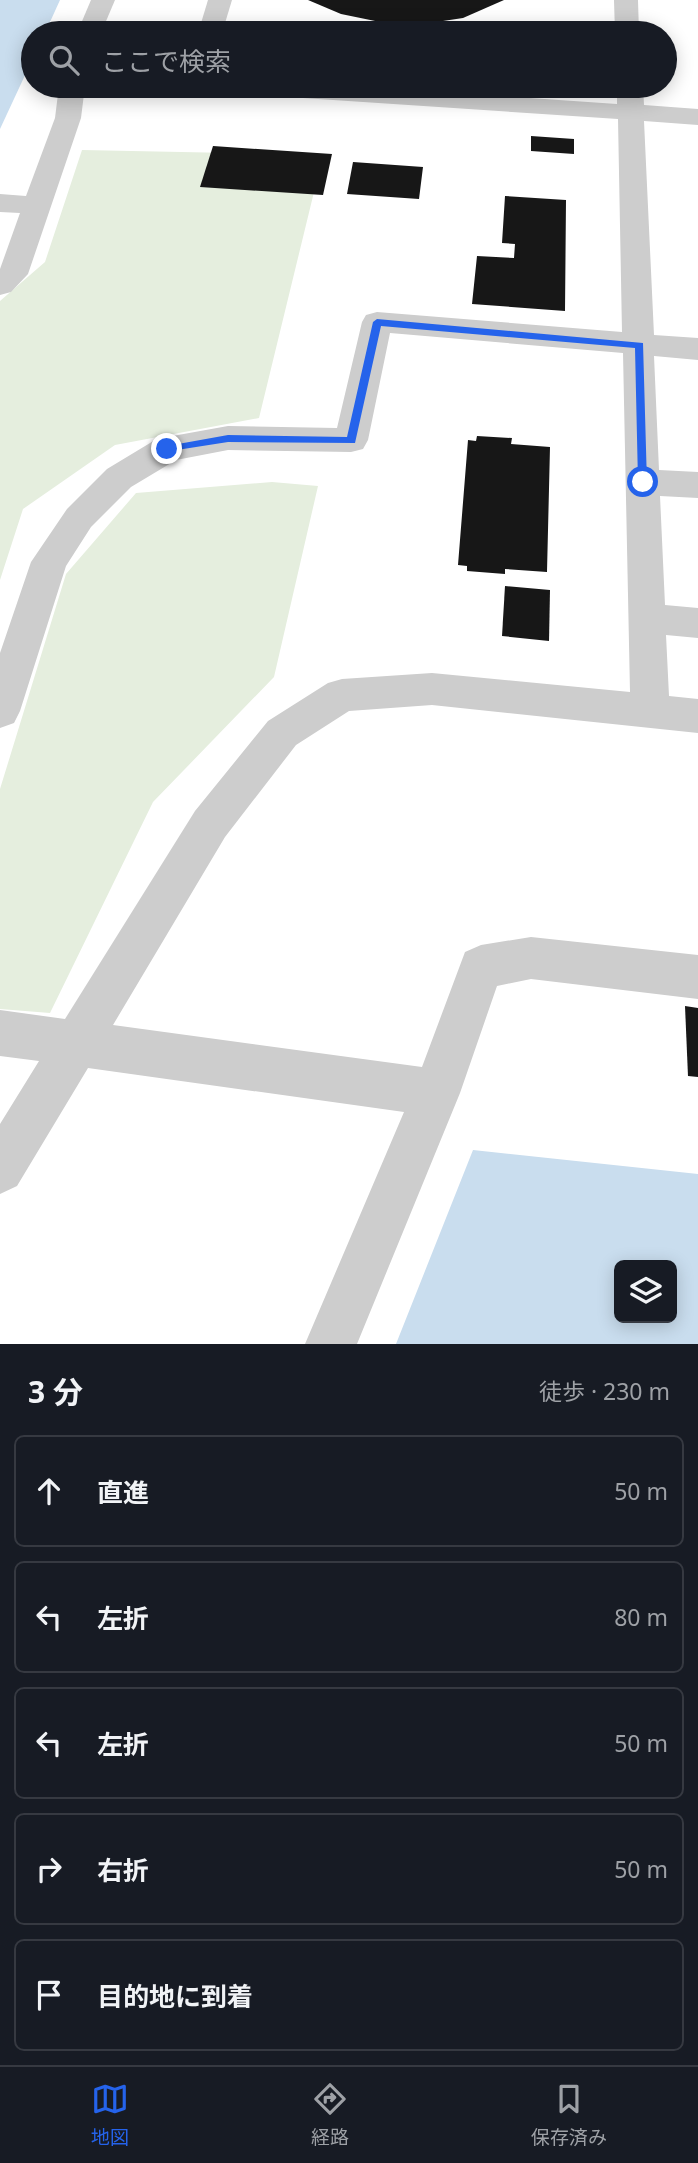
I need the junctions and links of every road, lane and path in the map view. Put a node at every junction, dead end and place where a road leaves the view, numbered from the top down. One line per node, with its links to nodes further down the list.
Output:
1 (103, 0): 4 (street)
2 (220, 0): 5 (street)
3 (626, 0): 6 (street)
4 (94, 21)
5 (213, 21)
6 (627, 21)
7 (70, 98): 12 (street)
8 (600, 98): 9 (street)
9 (630, 99): 10 (street); 14 (street)
10 (698, 117)
11 (0, 203): 12 (street)
12 (37, 205): 13 (street)
13 (0, 285)
14 (639, 345): 15 (street); 16 (street); 20 (street)
15 (698, 349)
16 (643, 482): 17 (street); 18 (street)
17 (698, 485)
18 (647, 618): 19 (street); 21 (street)
19 (698, 623)
20 (0, 711)
21 (650, 712): 22 (street); 25 (street)
22 (698, 716)
23 (698, 977): 26 (street)
24 (0, 1033): 25 (street)
25 (77, 1041): 26 (street); 27 (street)
26 (436, 1093): 28 (street)
27 (0, 1169)
28 (331, 1344)

